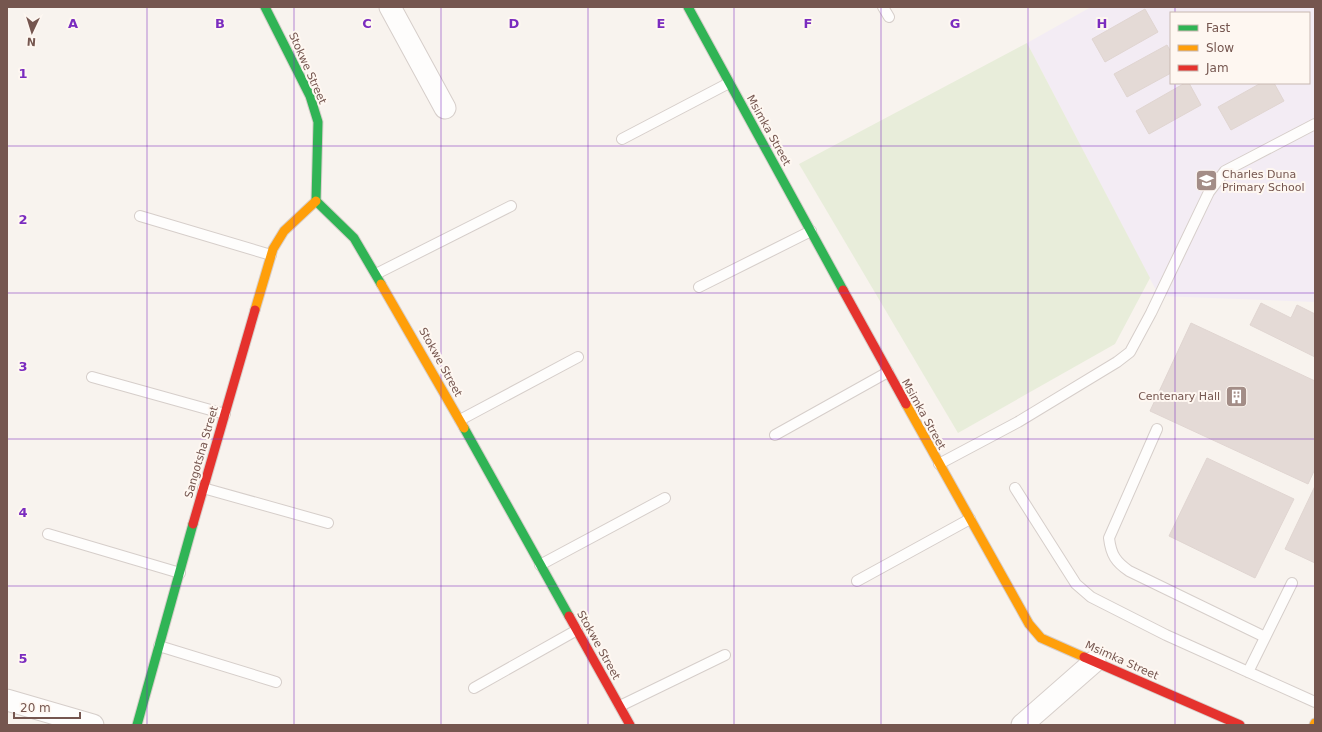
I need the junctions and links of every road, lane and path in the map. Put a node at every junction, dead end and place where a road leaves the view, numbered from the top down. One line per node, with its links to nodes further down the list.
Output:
1 (265, 7): 10 (street, Stokwe Street)
2 (390, 7): 7 (street)
3 (688, 7): 6 (street, Msimka Street)
4 (883, 7): 5 (lane)
5 (889, 17)
6 (729, 83): 9 (lane); 13 (street, Msimka Street)
7 (445, 108)
8 (1315, 124): 24 (lane)
9 (622, 140)
10 (316, 201): 14 (street, Sangotsha Street); 15 (street, Stokwe Street)
11 (511, 206): 15 (lane)
12 (140, 216): 14 (lane)
13 (810, 231): 16 (lane); 18 (street, Msimka Street)
14 (271, 255): 20 (street, Sangotsha Street)
15 (376, 274): 21 (street, Stokwe Street)
16 (699, 287)
17 (578, 357): 21 (lane)
18 (888, 372): 23 (lane); 24 (street, Msimka Street)
19 (92, 377): 20 (lane)
20 (225, 414): 25 (street, Sangotsha Street)
21 (460, 420): 31 (street, Stokwe Street)
22 (1157, 429): 36 (lane)
23 (775, 435)
24 (939, 464): 28 (street, Msimka Street)
25 (203, 488): 29 (lane); 32 (street, Sangotsha Street)
26 (1015, 488): 40 (lane)
27 (665, 498): 31 (lane)
28 (970, 520): 33 (lane); 39 (street, Msimka Street)
29 (328, 523)
30 (48, 534): 32 (lane)
31 (540, 565): 35 (street, Stokwe Street)
32 (180, 573): 37 (street, Sangotsha Street)
33 (857, 581)
34 (1292, 583): 36 (lane)
35 (577, 630): 42 (lane); 45 (street, Stokwe Street)
36 (1265, 637): 40 (lane)
37 (159, 646): 41 (lane); 47 (street, Sangotsha Street)
38 (725, 655): 45 (lane)
39 (1095, 661): 49 (street); 50 (street, Msimka Street)
40 (1248, 672): 44 (lane)
41 (276, 682)
42 (474, 688)
43 (7, 700): 46 (street)
44 (1315, 702)
45 (620, 706): 48 (street, Stokwe Street)
46 (93, 725)
47 (137, 725)
48 (630, 725)
49 (1022, 725)
50 (1240, 725)

